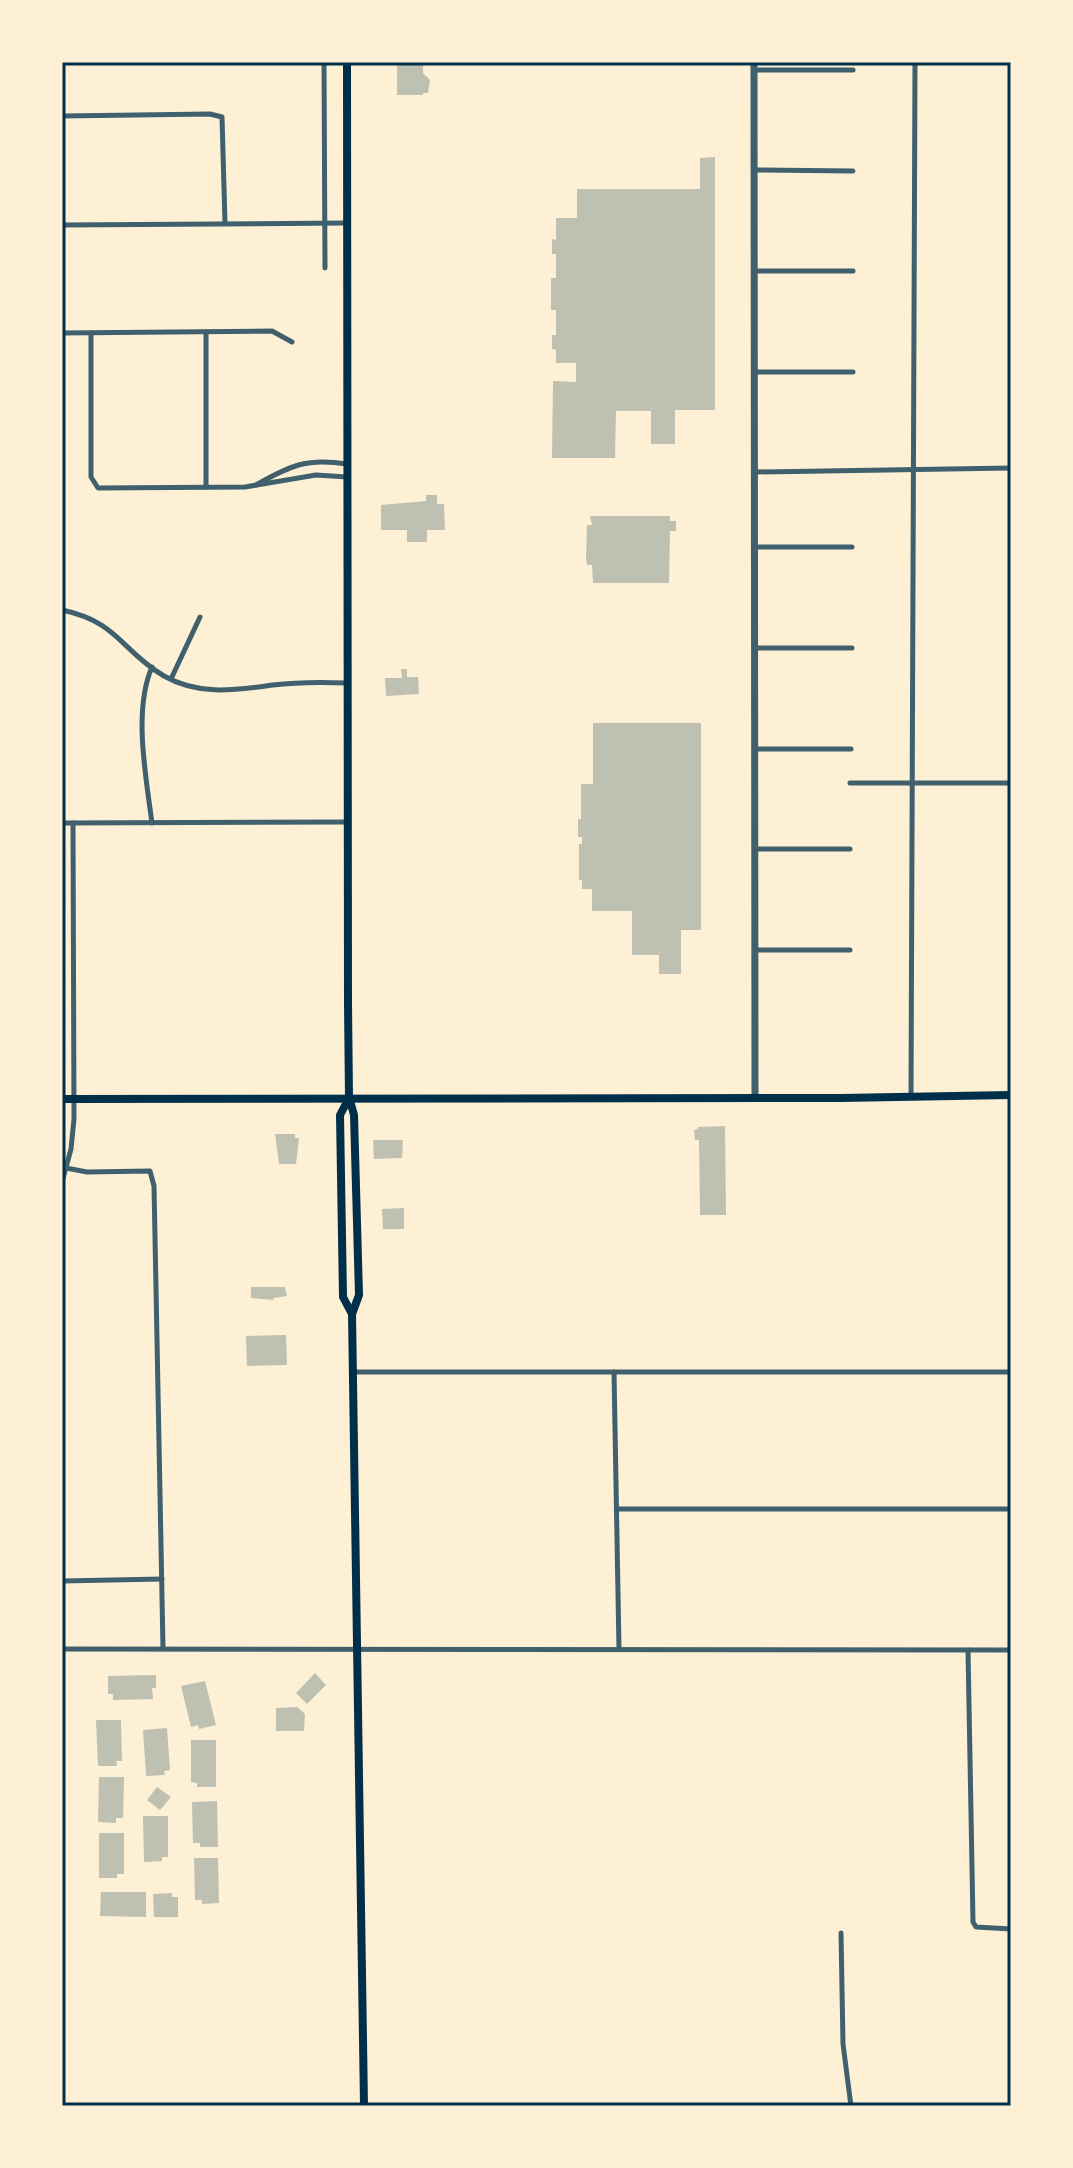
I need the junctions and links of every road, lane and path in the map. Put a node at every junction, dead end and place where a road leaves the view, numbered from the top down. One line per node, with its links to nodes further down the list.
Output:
1 (324, 62): 10 (street)
2 (347, 62): 11 (main road)
3 (915, 62): 23 (street)
4 (754, 66): 5 (street); 7 (street)
5 (853, 70)
6 (62, 116): 9 (street)
7 (754, 170): 8 (street); 14 (street)
8 (853, 171)
9 (225, 223): 10 (street); 12 (street)
10 (325, 223): 11 (street); 13 (street)
11 (347, 223): 22 (main road)
12 (62, 225)
13 (325, 268)
14 (754, 271): 15 (street); 20 (street)
15 (853, 271)
16 (206, 332): 18 (street); 19 (street); 28 (street)
17 (62, 333): 18 (street)
18 (91, 333): 28 (street)
19 (292, 342)
20 (754, 372): 21 (street); 25 (street)
21 (853, 372)
22 (347, 464): 26 (main road); 27 (street)
23 (914, 468): 24 (street); 25 (street); 41 (street)
24 (1011, 468)
25 (754, 472): 29 (street)
26 (348, 477): 27 (street); 37 (main road)
27 (255, 486): 28 (street)
28 (206, 487)
29 (754, 547): 30 (street); 33 (street)
30 (852, 547)
31 (62, 610): 35 (street)
32 (200, 617): 36 (street)
33 (755, 648): 34 (street); 38 (street)
34 (852, 648)
35 (152, 667): 36 (street); 46 (street)
36 (171, 679): 37 (street)
37 (347, 683): 43 (main road)
38 (755, 749): 39 (street); 47 (street)
39 (851, 749)
40 (850, 783): 41 (street)
41 (913, 783): 42 (street); 53 (street)
42 (1011, 783)
43 (348, 822): 46 (street); 52 (main road)
44 (62, 823): 45 (street)
45 (73, 823): 46 (street); 56 (street)
46 (152, 823)
47 (755, 849): 48 (street); 49 (street)
48 (850, 849)
49 (755, 950): 50 (street); 54 (street)
50 (850, 950)
51 (1011, 1095): 53 (main road)
52 (349, 1097): 54 (main road); 56 (main road); 59 (main road); 59 (main road)
53 (911, 1097): 54 (main road)
54 (755, 1098)
55 (62, 1099): 56 (main road)
56 (74, 1099): 57 (street)
57 (66, 1168): 58 (street); 65 (street)
58 (62, 1182)
59 (352, 1314): 60 (main road)
60 (353, 1372): 61 (street); 68 (main road)
61 (614, 1372): 62 (street); 63 (street)
62 (1011, 1372)
63 (617, 1509): 64 (street); 70 (street)
64 (1011, 1509)
65 (162, 1579): 66 (street); 67 (street)
66 (62, 1581)
67 (163, 1648): 68 (street); 69 (street)
68 (358, 1648): 70 (street); 75 (main road)
69 (62, 1649)
70 (619, 1649): 71 (street)
71 (968, 1650): 72 (street); 73 (street)
72 (1011, 1650)
73 (1011, 1929)
74 (841, 1933): 76 (street)
75 (364, 2106)
76 (851, 2106)

